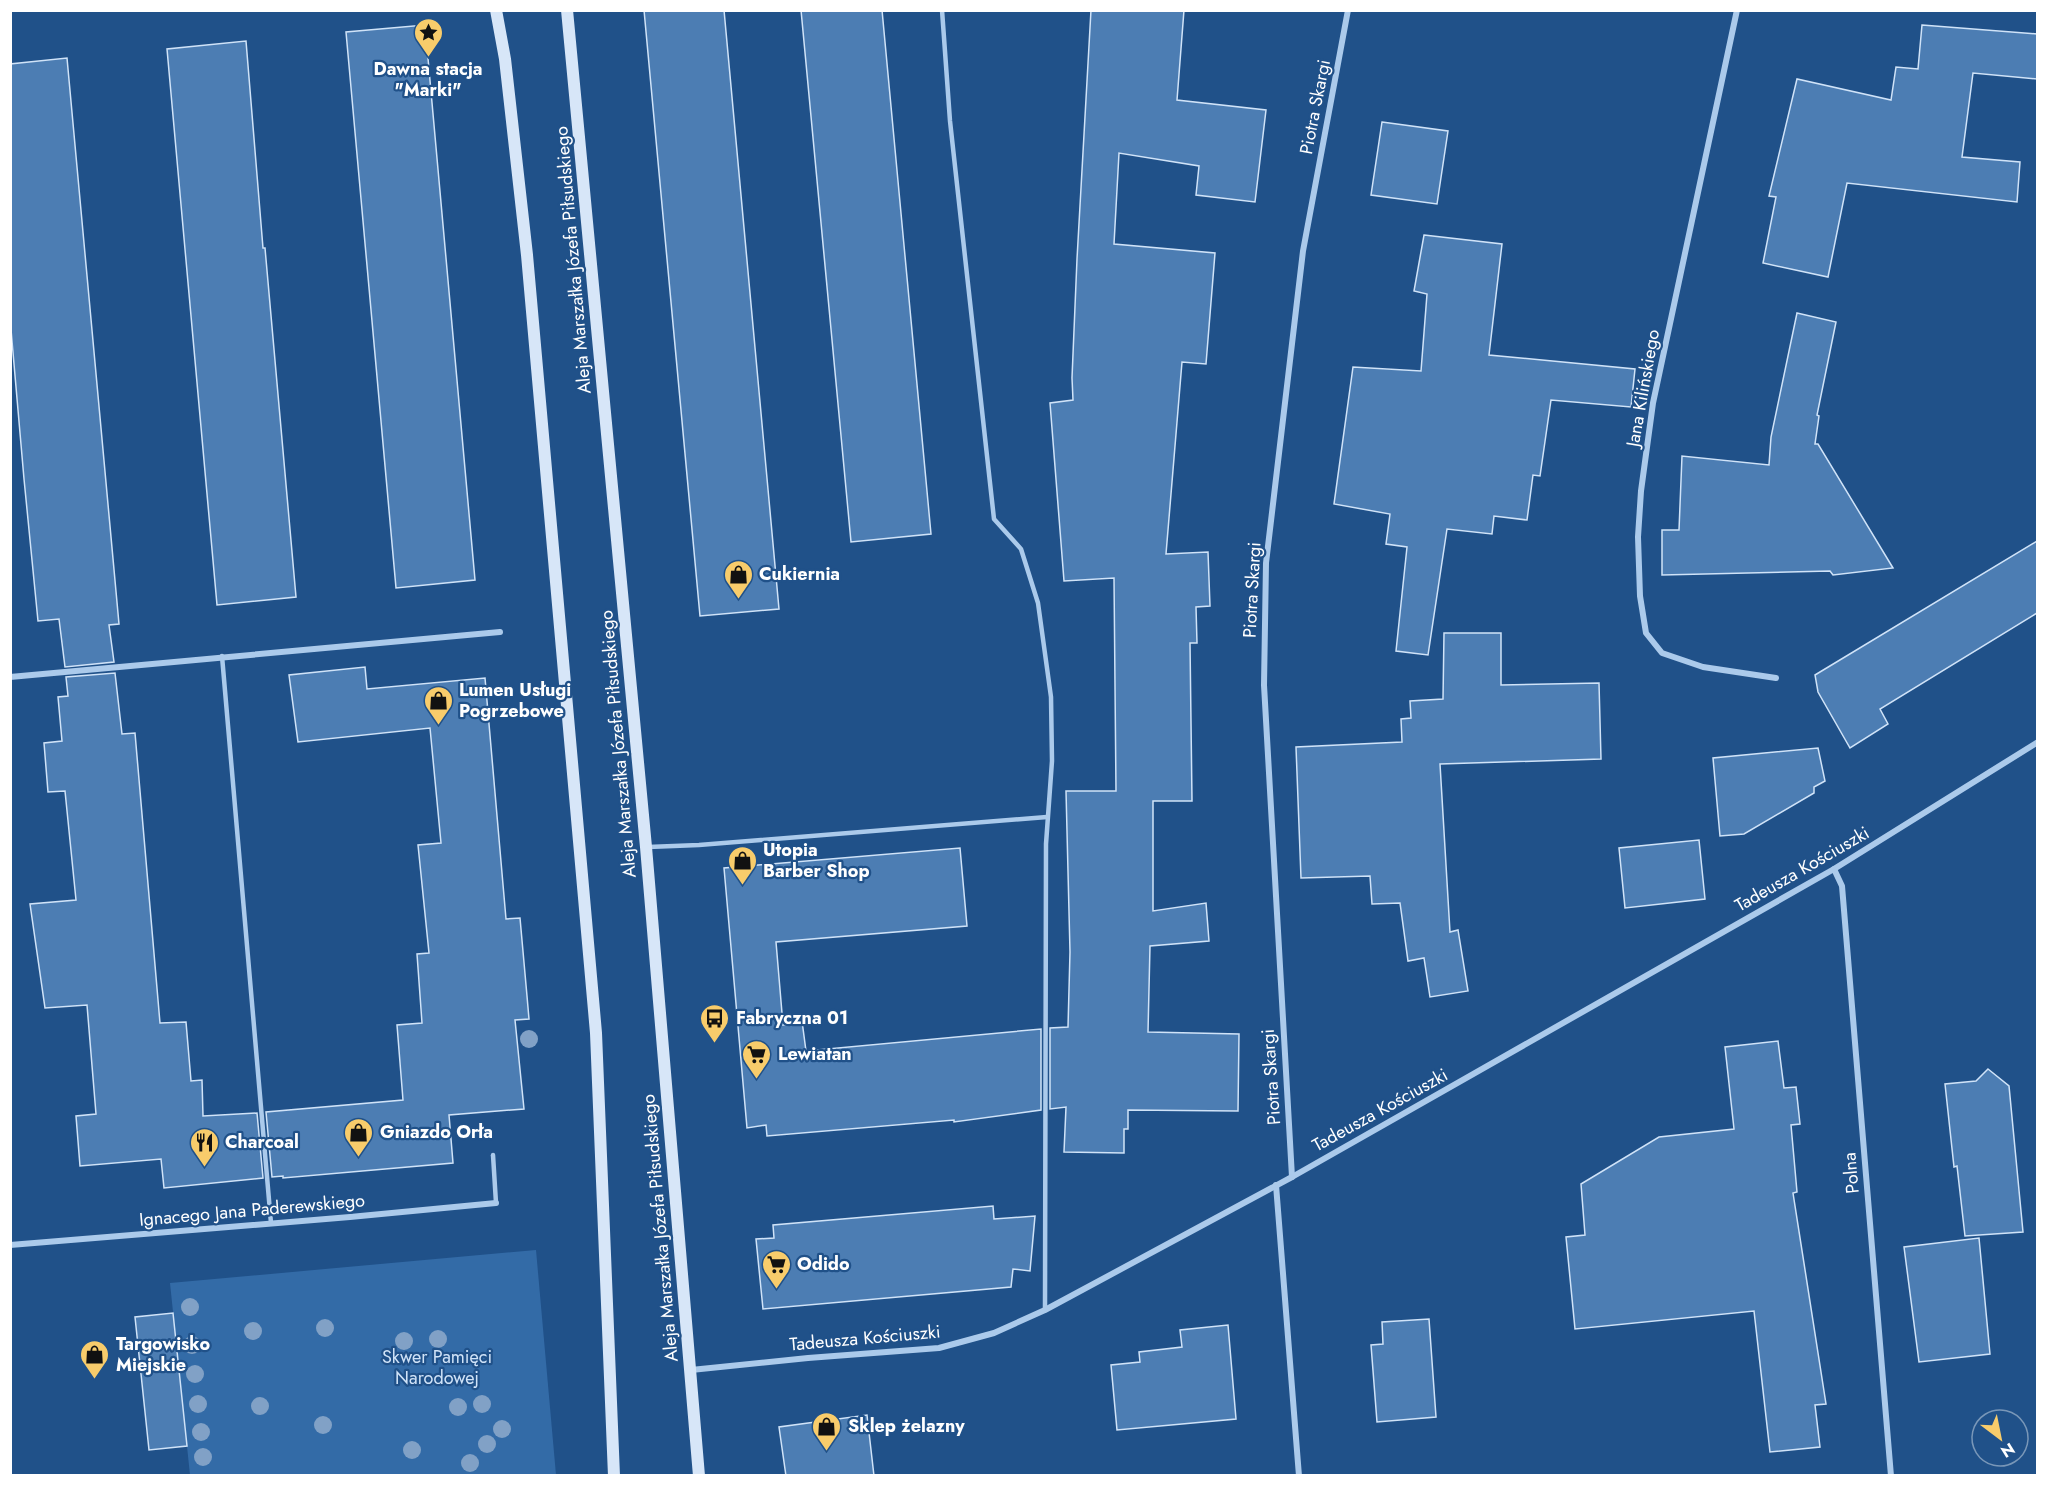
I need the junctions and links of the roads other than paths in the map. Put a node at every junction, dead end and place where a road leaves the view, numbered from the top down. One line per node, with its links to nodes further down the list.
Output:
1 (496, 10): 22 (main road)
2 (567, 10): 12 (main road, Aleja Marszałka Józefa Piłsudskiego)
3 (942, 10): 11 (lane)
4 (1348, 10): 15 (street, Piotra Skargi)
5 (1737, 10): 9 (street, Jana Kilińskiego)
6 (500, 632): 7 (street)
7 (222, 656): 8 (street); 18 (lane)
8 (10, 677)
9 (1776, 678)
10 (2037, 742): 13 (street, Tadeusza Kościuszki)
11 (1047, 817): 12 (lane); 20 (lane)
12 (645, 847): 21 (main road, Aleja Marszałka Józefa Piłsudskiego)
13 (1833, 869): 15 (street, Tadeusza Kościuszki); 25 (street, Polna)
14 (493, 1155): 17 (lane)
15 (1292, 1177): 16 (street, Tadeusza Kościuszki)
16 (1275, 1185): 20 (street, Tadeusza Kościuszki); 24 (street)
17 (496, 1203): 18 (street, Ignacego Jana Paderewskiego)
18 (271, 1223): 19 (street, Ignacego Jana Paderewskiego)
19 (10, 1245)
20 (1045, 1310): 21 (street, Tadeusza Kościuszki)
21 (690, 1370): 23 (main road, Aleja Marszałka Józefa Piłsudskiego)
22 (614, 1476)
23 (699, 1476)
24 (1299, 1476)
25 (1891, 1476)

